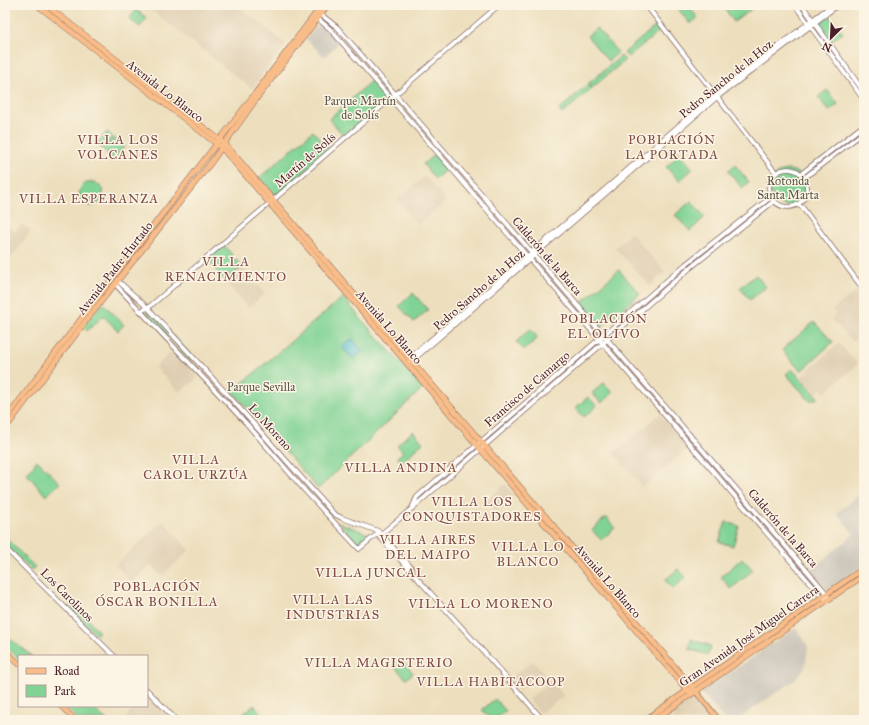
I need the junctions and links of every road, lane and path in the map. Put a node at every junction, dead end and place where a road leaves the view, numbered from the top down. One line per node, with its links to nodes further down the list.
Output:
1 (37, 5): 23 (main road, Avenida Lo Blanco)
2 (46, 5): 23 (main road, Avenida Lo Blanco)
3 (322, 5): 11 (main road, Avenida Padre Hurtado)
4 (328, 5): 11 (main road, Avenida Padre Hurtado)
5 (499, 5): 17 (street, Martín de Solís)
6 (646, 5): 18 (street)
7 (796, 5): 13 (street)
8 (802, 5): 12 (street)
9 (832, 5): 12 (street, Pedro Sancho de la Hoz)
10 (838, 5): 12 (street, Pedro Sancho de la Hoz)
11 (318, 15): 14 (street, Calderón de la Barca); 15 (street, Calderón de la Barca); 23 (main road, Avenida Padre Hurtado)
12 (813, 21): 13 (street, Pedro Sancho de la Hoz); 16 (street)
13 (809, 24): 18 (street, Pedro Sancho de la Hoz); 20 (street)
14 (338, 28): 15 (street); 17 (street, Calderón de la Barca)
15 (333, 32): 19 (street, Calderón de la Barca)
16 (864, 92)
17 (396, 95): 19 (street, Martín de Solís); 31 (street, Calderón de la Barca)
18 (716, 96): 24 (street); 31 (street, Pedro Sancho de la Hoz)
19 (391, 99): 28 (street, Martín de Solís); 32 (street, Calderón de la Barca)
20 (864, 100)
21 (864, 125): 25 (street)
22 (864, 132): 25 (street)
23 (221, 144): 28 (main road, Avenida Lo Blanco); 33 (main road, Avenida Padre Hurtado)
24 (776, 173): 25 (street); 26 (street)
25 (803, 176): 27 (street)
26 (773, 199): 29 (street); 37 (street, Francisco de Camargo)
27 (802, 201): 29 (street); 30 (street)
28 (272, 202): 35 (street, Martín de Solís); 40 (main road, Avenida Lo Blanco)
29 (797, 205): 30 (street)
30 (802, 207): 34 (street)
31 (533, 254): 32 (street, Pedro Sancho de la Hoz); 37 (street, Calderón de la Barca)
32 (529, 258): 38 (street, Calderón de la Barca); 40 (street, Pedro Sancho de la Hoz)
33 (116, 280): 35 (street, Lo Moreno); 36 (street, Lo Moreno); 42 (main road, Avenida Padre Hurtado); 43 (main road, Avenida Padre Hurtado)
34 (864, 290)
35 (148, 308): 36 (street, Martín de Solís); 39 (street, Lo Moreno)
36 (140, 311): 41 (street, Lo Moreno)
37 (605, 338): 38 (street, Francisco de Camargo); 50 (street, Calderón de la Barca)
38 (601, 341): 44 (street, Francisco de Camargo); 51 (street, Calderón de la Barca)
39 (195, 359): 41 (street); 45 (street, Lo Moreno)
40 (409, 362): 44 (main road, Avenida Lo Blanco)
41 (190, 365): 47 (street, Lo Moreno)
42 (5, 420)
43 (5, 429)
44 (480, 445): 45 (street, Francisco de Camargo); 55 (main road, Avenida Lo Blanco)
45 (379, 534): 47 (street, Francisco de Camargo); 60 (street, Lo Moreno)
46 (5, 548): 53 (street, Los Carolinos)
47 (359, 549)
48 (864, 568): 50 (main road, Gran Avenida José Miguel Carrera)
49 (864, 574): 50 (main road, Gran Avenida José Miguel Carrera)
50 (828, 596): 51 (main road, Gran Avenida José Miguel Carrera); 55 (main road, Gran Avenida José Miguel Carrera)
51 (822, 598): 55 (main road, Gran Avenida José Miguel Carrera)
52 (5, 650): 54 (main road)
53 (113, 655)
54 (18, 663)
55 (692, 690): 61 (main road, Gran Avenida José Miguel Carrera); 62 (main road, Gran Avenida José Miguel Carrera); 63 (main road, Avenida Lo Blanco)
56 (148, 691): 59 (street)
57 (62, 707): 58 (main road)
58 (74, 720)
59 (176, 720)
60 (542, 720)
61 (645, 720)
62 (654, 720)
63 (719, 720)

